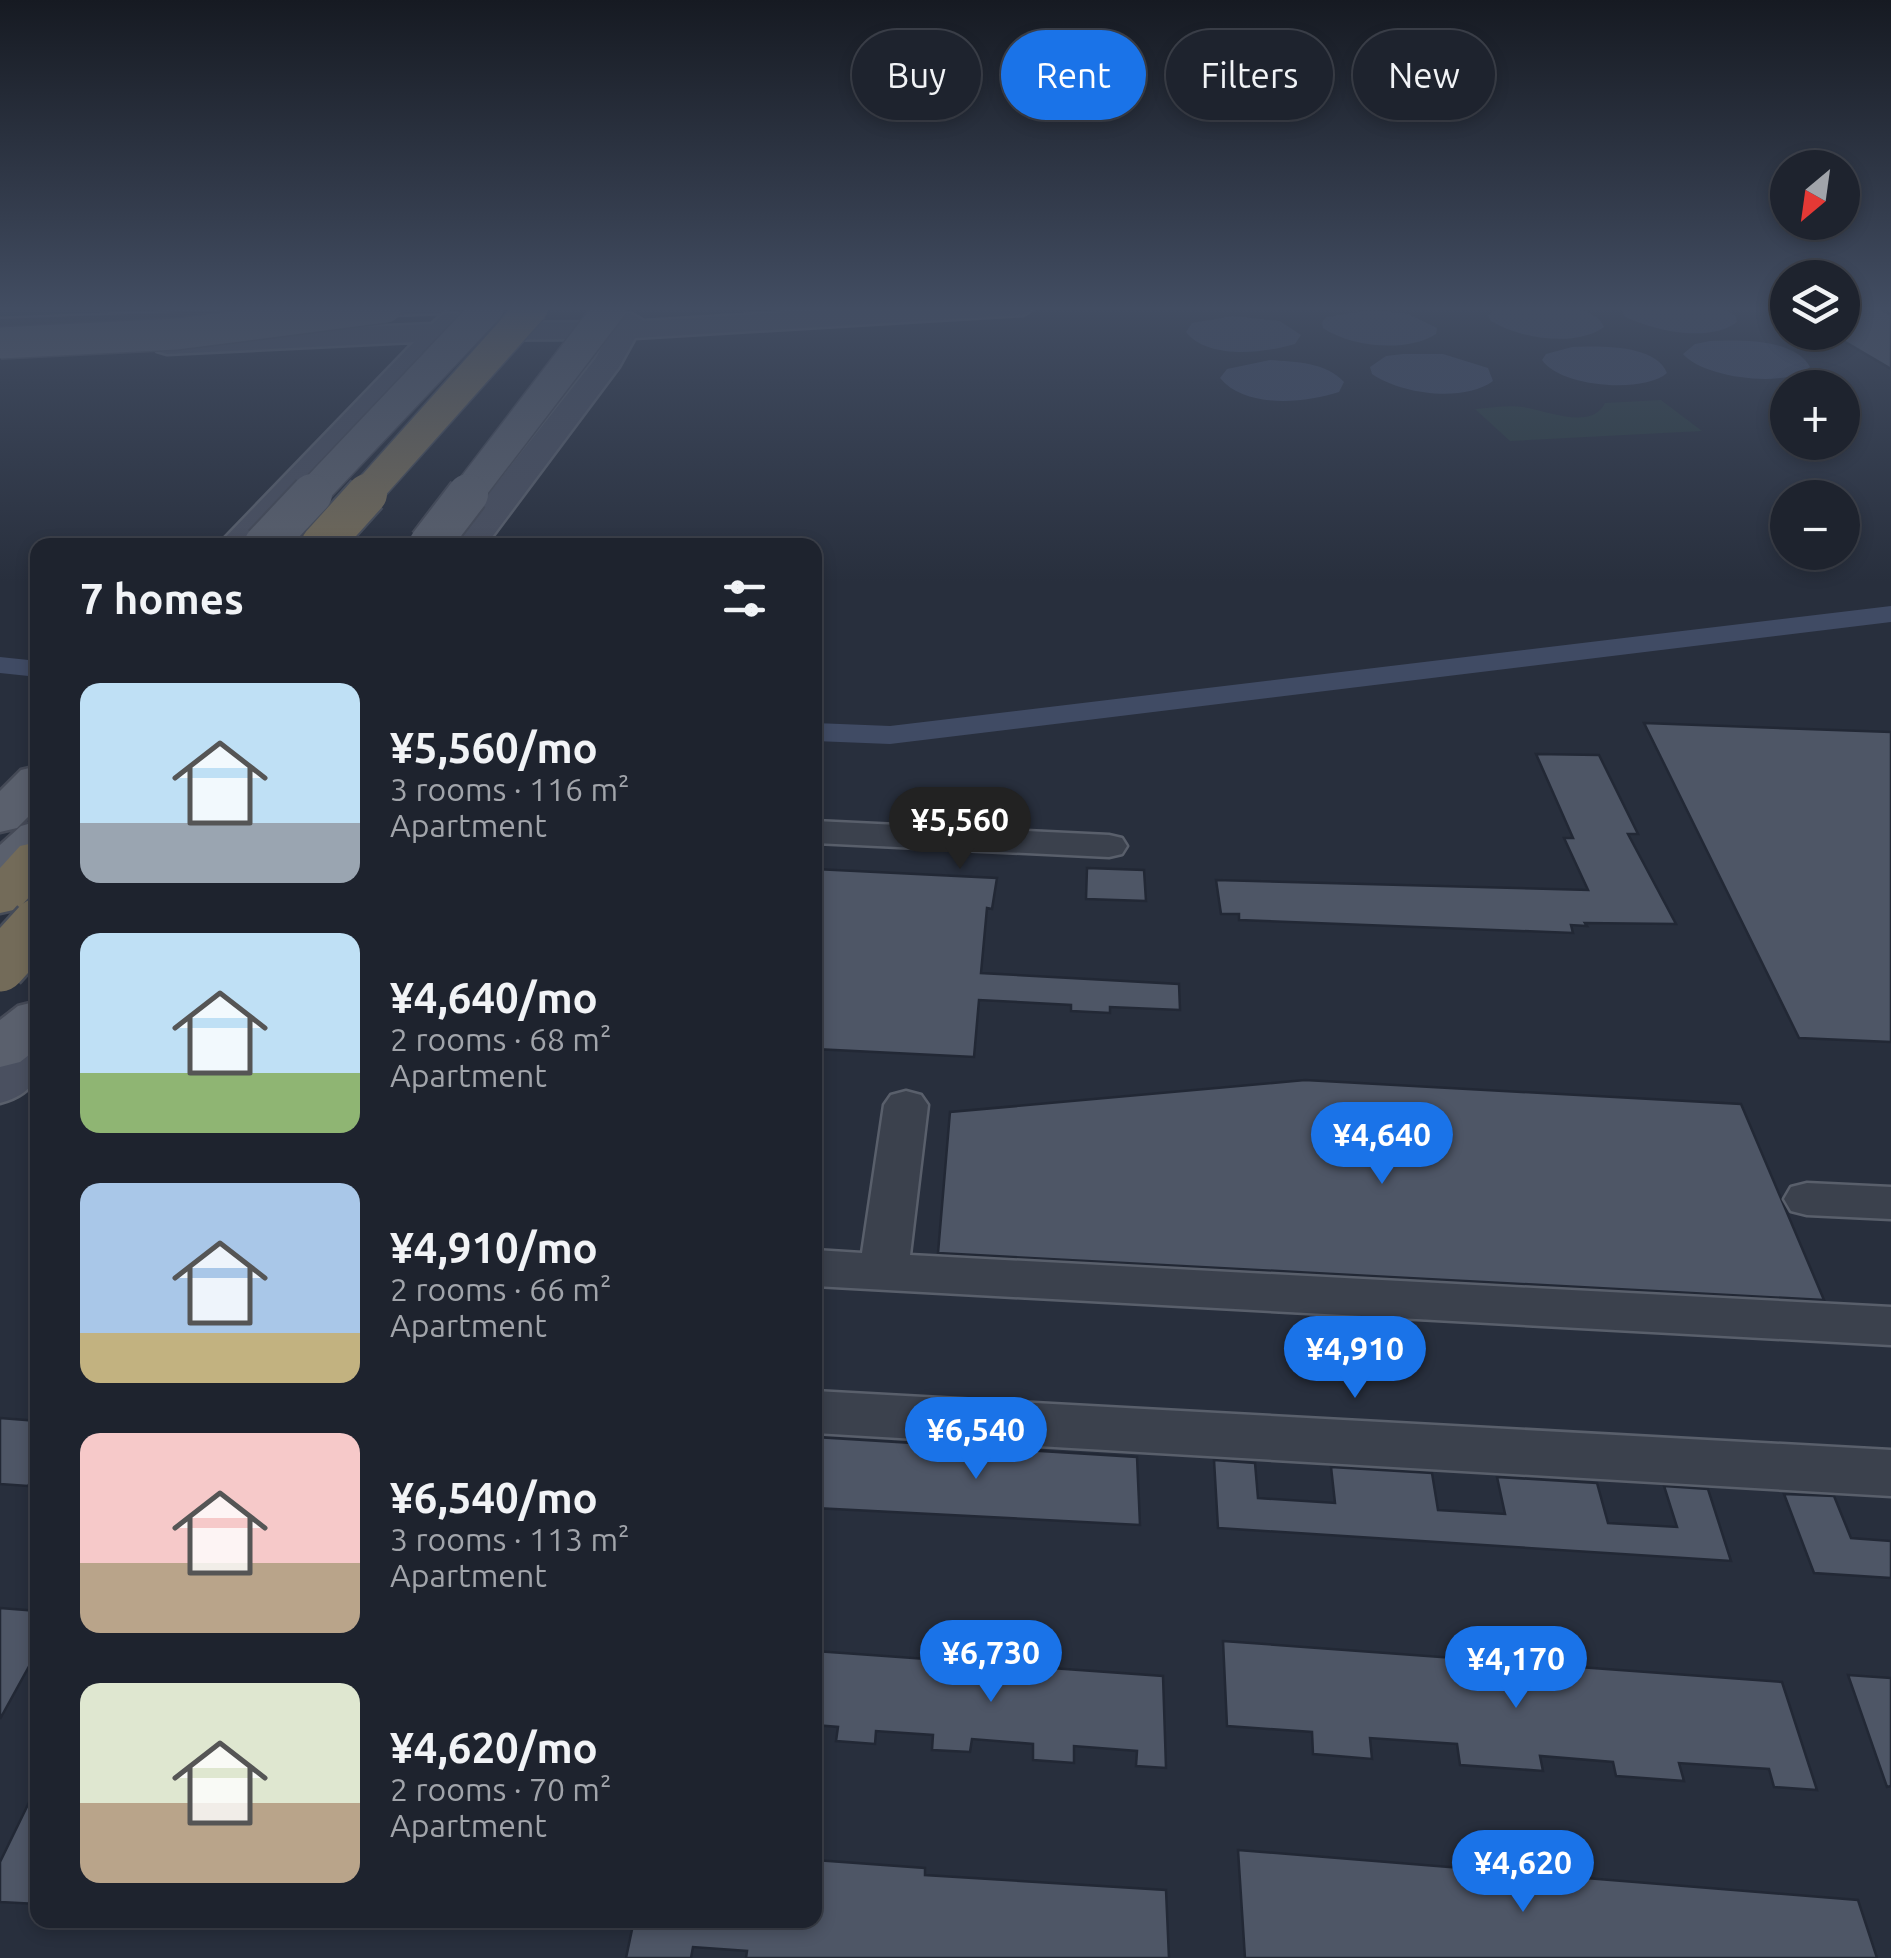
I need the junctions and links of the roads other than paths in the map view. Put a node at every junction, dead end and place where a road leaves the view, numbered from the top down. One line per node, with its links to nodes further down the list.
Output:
1 (377, 398): 8 (main road)
2 (403, 398): 9 (main road, bridge)
3 (452, 398): 10 (highway, bridge)
4 (490, 398): 7 (highway)
5 (555, 398): 11 (main road, bridge)
6 (580, 398): 12 (main road)
7 (415, 486)
8 (244, 538)
9 (271, 538)
10 (327, 538)
11 (436, 538)
12 (472, 538)
13 (30, 786): 15 (main road)
14 (30, 794): 15 (main road)
15 (14, 823): 19 (main road)
16 (822, 832): 17 (street)
17 (1109, 846)
18 (30, 866): 20 (highway)
19 (0, 872)
20 (0, 898)
21 (0, 928): 22 (main road)
22 (30, 929)
23 (30, 937): 25 (highway, bridge)
24 (30, 940): 26 (main road)
25 (0, 966)
26 (0, 983)
27 (30, 1025): 28 (main road)
28 (0, 1049)
29 (30, 1049): 30 (main road)
30 (0, 1084)
31 (906, 1105): 35 (street)
32 (1807, 1199): 33 (street)
33 (1891, 1204)
34 (822, 1268): 35 (street)
35 (884, 1272): 36 (street)
36 (1891, 1326)
37 (822, 1412): 38 (street)
38 (1891, 1473)

